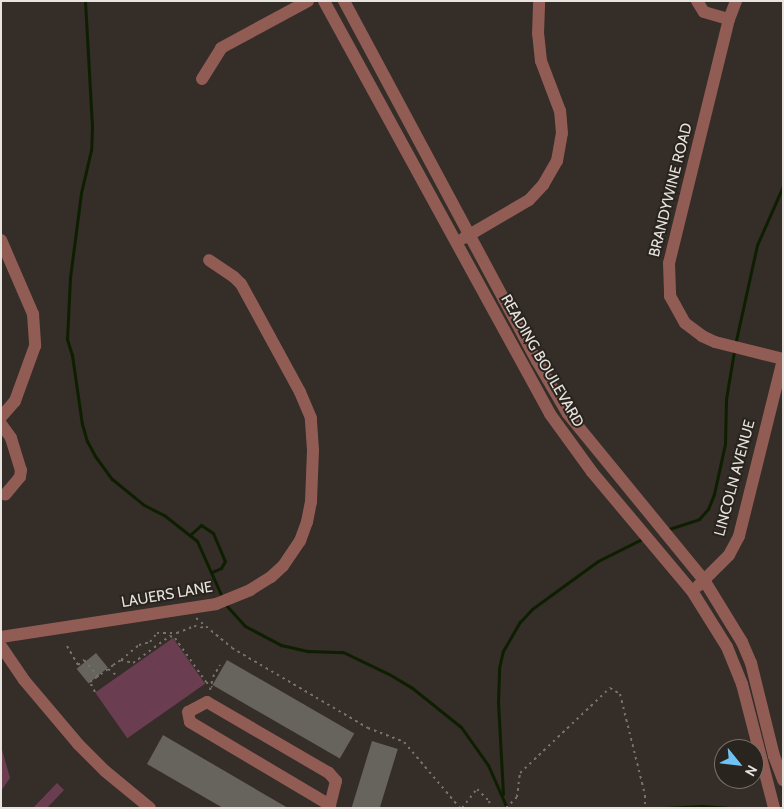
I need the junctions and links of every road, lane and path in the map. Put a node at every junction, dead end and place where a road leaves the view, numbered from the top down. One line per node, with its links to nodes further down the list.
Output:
1 (308, 1): 8 (street)
2 (324, 1): 11 (street, READING BOULEVARD)
3 (344, 1): 9 (street, READING BOULEVARD)
4 (539, 1): 9 (street)
5 (697, 1): 7 (street)
6 (736, 1): 7 (street, BRANDYWINE ROAD)
7 (730, 19): 13 (street, BRANDYWINE ROAD)
8 (202, 79)
9 (470, 235): 11 (street); 17 (street, READING BOULEVARD)
10 (1, 240): 14 (street)
11 (456, 243): 18 (street, READING BOULEVARD)
12 (209, 260): 19 (street, LAUERS LANE)
13 (783, 359): 17 (street, LINCOLN AVENUE)
14 (1, 417)
15 (1, 424): 16 (street)
16 (4, 495)
17 (704, 580): 18 (street, LINCOLN AVENUE); 32 (street, READING BOULEVARD)
18 (692, 591): 39 (street, READING BOULEVARD)
19 (187, 610): 20 (path); 21 (street, LAUERS LANE)
20 (206, 628): 24 (path); 35 (path)
21 (1, 637)
22 (1, 646): 34 (street)
23 (67, 646): 28 (path)
24 (121, 660): 26 (path); 29 (path)
25 (220, 665): 29 (path)
26 (108, 669): 27 (path); 28 (path)
27 (116, 675)
28 (99, 677): 30 (path)
29 (212, 687): 31 (path)
30 (94, 692)
31 (207, 702): 33 (street); 33 (street)
32 (783, 780)
33 (330, 806)
34 (150, 808)
35 (461, 808): 36 (path)
36 (491, 808)
37 (506, 808): 38 (path)
38 (645, 808)
39 (774, 808)

